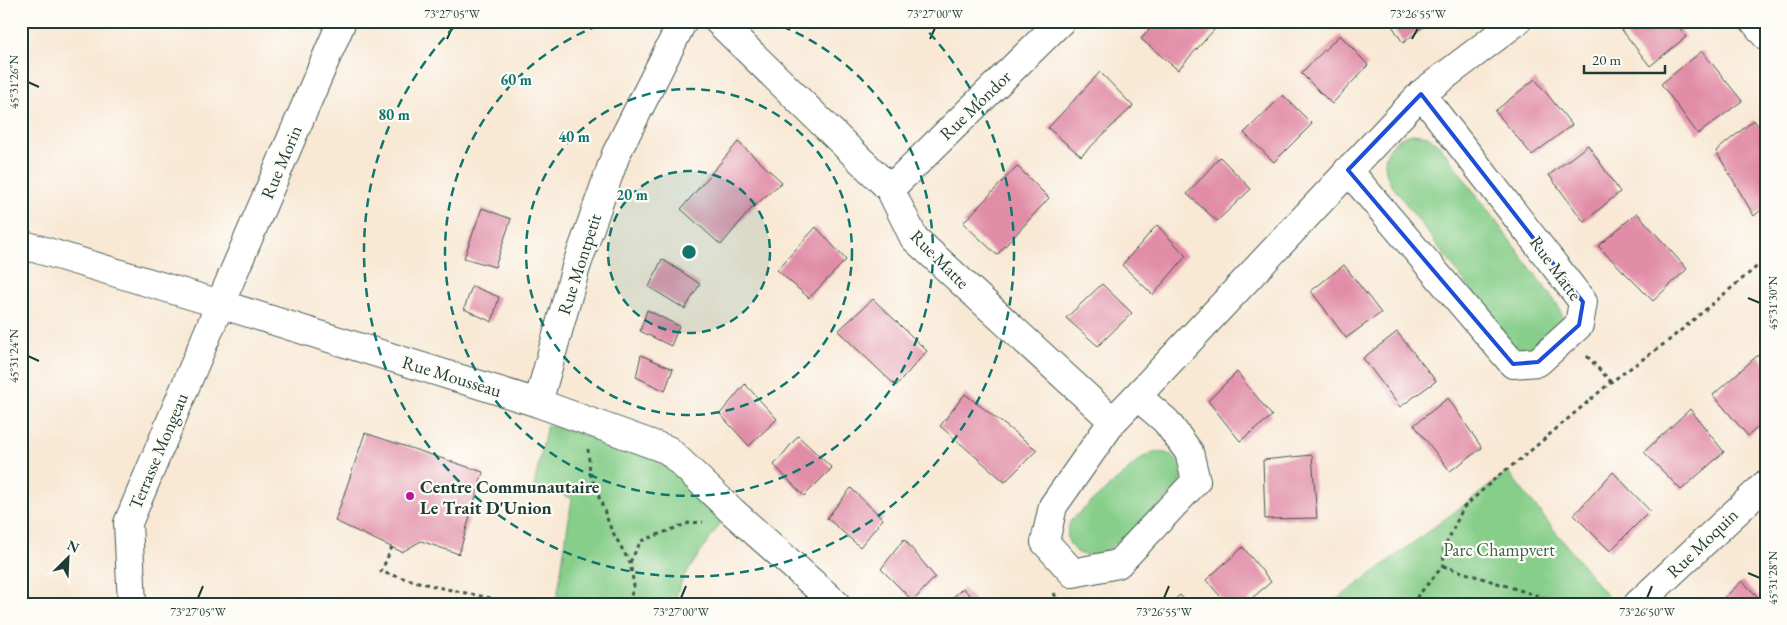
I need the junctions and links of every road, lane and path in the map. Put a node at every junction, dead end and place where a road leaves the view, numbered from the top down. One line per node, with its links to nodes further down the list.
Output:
1 (342, 21): 13 (street, Rue Morin)
2 (683, 21): 17 (street, Rue Montpetit)
3 (718, 21): 10 (street, Rue Matte)
4 (1061, 21): 10 (street, Rue Mondor)
5 (1517, 21): 8 (street)
6 (1754, 21): 7 (street)
7 (1766, 36)
8 (1420, 94): 9 (street); 14 (street, Rue Matte)
9 (1348, 170): 14 (street, Rue Matte); 16 (street)
10 (890, 190): 19 (street, Rue Matte)
11 (21, 244): 13 (street, Rue Mousseau)
12 (1766, 259): 15 (path)
13 (220, 304): 17 (street, Rue Mousseau); 27 (street, Terrasse Mongeau)
14 (1568, 335): 15 (path)
15 (1611, 382): 24 (path)
16 (1136, 396): 19 (street); 19 (street)
17 (538, 403): 18 (street, Rue Mousseau)
18 (585, 419): 21 (street, Rue Mousseau); 23 (path)
19 (1113, 422)
20 (1763, 492): 31 (street, Rue Moquin)
21 (744, 522): 23 (path); 26 (street, Rue Mousseau)
22 (392, 547): 25 (path)
23 (630, 563): 28 (path)
24 (1443, 566): 29 (path); 30 (path)
25 (510, 602)
26 (833, 603)
27 (132, 604)
28 (629, 604)
29 (1410, 604)
30 (1564, 604)
31 (1638, 604)

